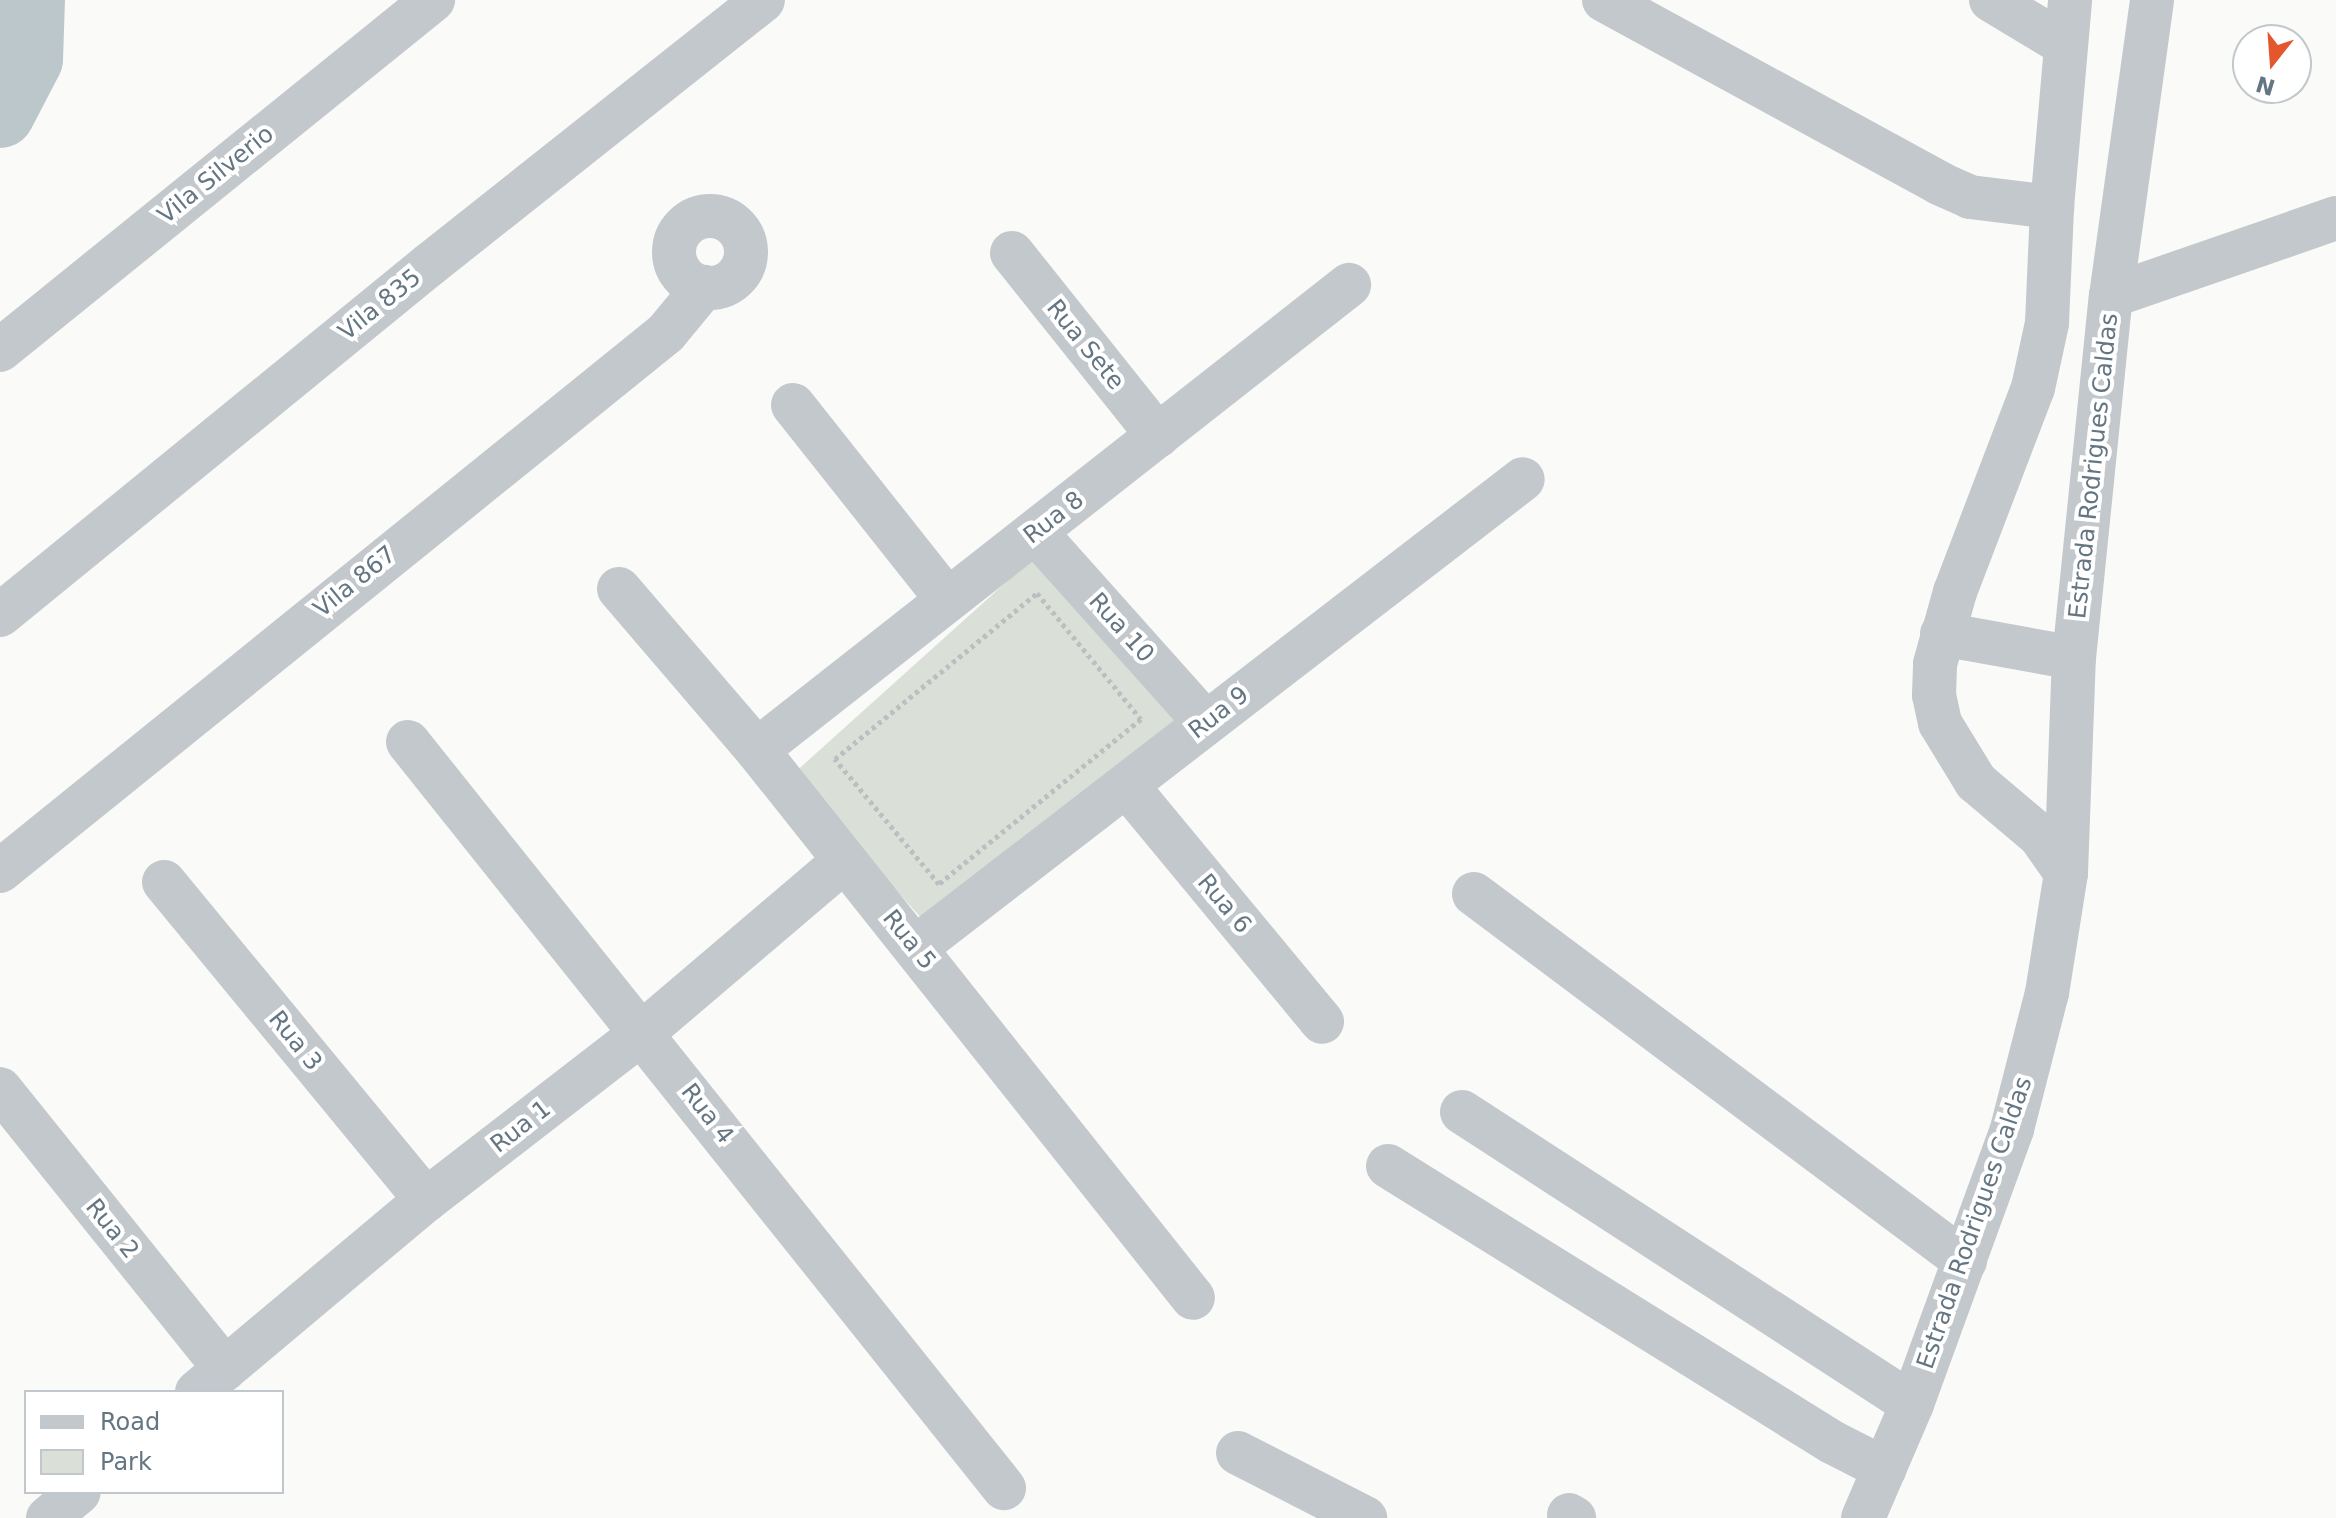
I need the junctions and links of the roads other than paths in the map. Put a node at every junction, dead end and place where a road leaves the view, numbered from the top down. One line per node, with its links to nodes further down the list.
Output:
1 (433, 0): 14 (street, Vila Silverio)
2 (763, 0): 21 (street, Vila 835)
3 (1604, 0): 8 (street)
4 (1991, 0): 7 (street)
5 (2070, 0): 7 (street)
6 (2152, 0): 13 (street)
7 (2066, 45): 8 (street)
8 (2052, 207): 22 (street)
9 (2336, 218): 13 (street, Estrada Rodrigues Caldas)
10 (1012, 253): 16 (street, Rua Sete)
11 (1349, 285): 16 (street, Rua 8)
12 (704, 287): 29 (street, Vila 867)
13 (2111, 296): 23 (street, Estrada Rodrigues Caldas)
14 (13, 339)
15 (793, 405): 20 (street)
16 (1158, 436): 18 (street, Rua 8)
17 (1523, 479): 24 (street, Rua 9)
18 (1036, 533): 20 (street, Rua 8); 24 (street, Rua 10)
19 (619, 589): 26 (street, Rua 5)
20 (947, 599): 26 (street, Rua 8)
21 (0, 615)
22 (1942, 634): 23 (street); 30 (street)
23 (2074, 658): 30 (street, Estrada Rodrigues Caldas)
24 (1206, 723): 27 (street, Rua 9)
25 (408, 742): 35 (street, Rua 4)
26 (757, 750): 28 (street, Rua 5)
27 (1127, 786): 33 (street, Rua 9); 34 (street, Rua 6)
28 (844, 861): 33 (street, Rua 5); 35 (street, Rua 1)
29 (0, 871)
30 (2066, 873): 40 (street, Estrada Rodrigues Caldas)
31 (164, 882): 39 (street, Rua 3)
32 (1474, 894): 40 (street)
33 (916, 947): 41 (street, Rua 5)
34 (1322, 1022)
35 (642, 1033): 39 (street, Rua 1); 46 (street, Rua 4)
36 (0, 1089): 42 (street, Rua 2)
37 (1462, 1112): 43 (street)
38 (1388, 1166): 45 (street)
39 (426, 1200): 42 (street, Rua 1)
40 (1965, 1261): 43 (street, Estrada Rodrigues Caldas)
41 (1193, 1298)
42 (211, 1380)
43 (1912, 1404): 45 (street, Estrada Rodrigues Caldas)
44 (1238, 1453): 49 (street)
45 (1885, 1469): 50 (street, Estrada Rodrigues Caldas)
46 (1004, 1488)
47 (77, 1494): 48 (street)
48 (48, 1518)
49 (1365, 1518)
50 (1863, 1518)

